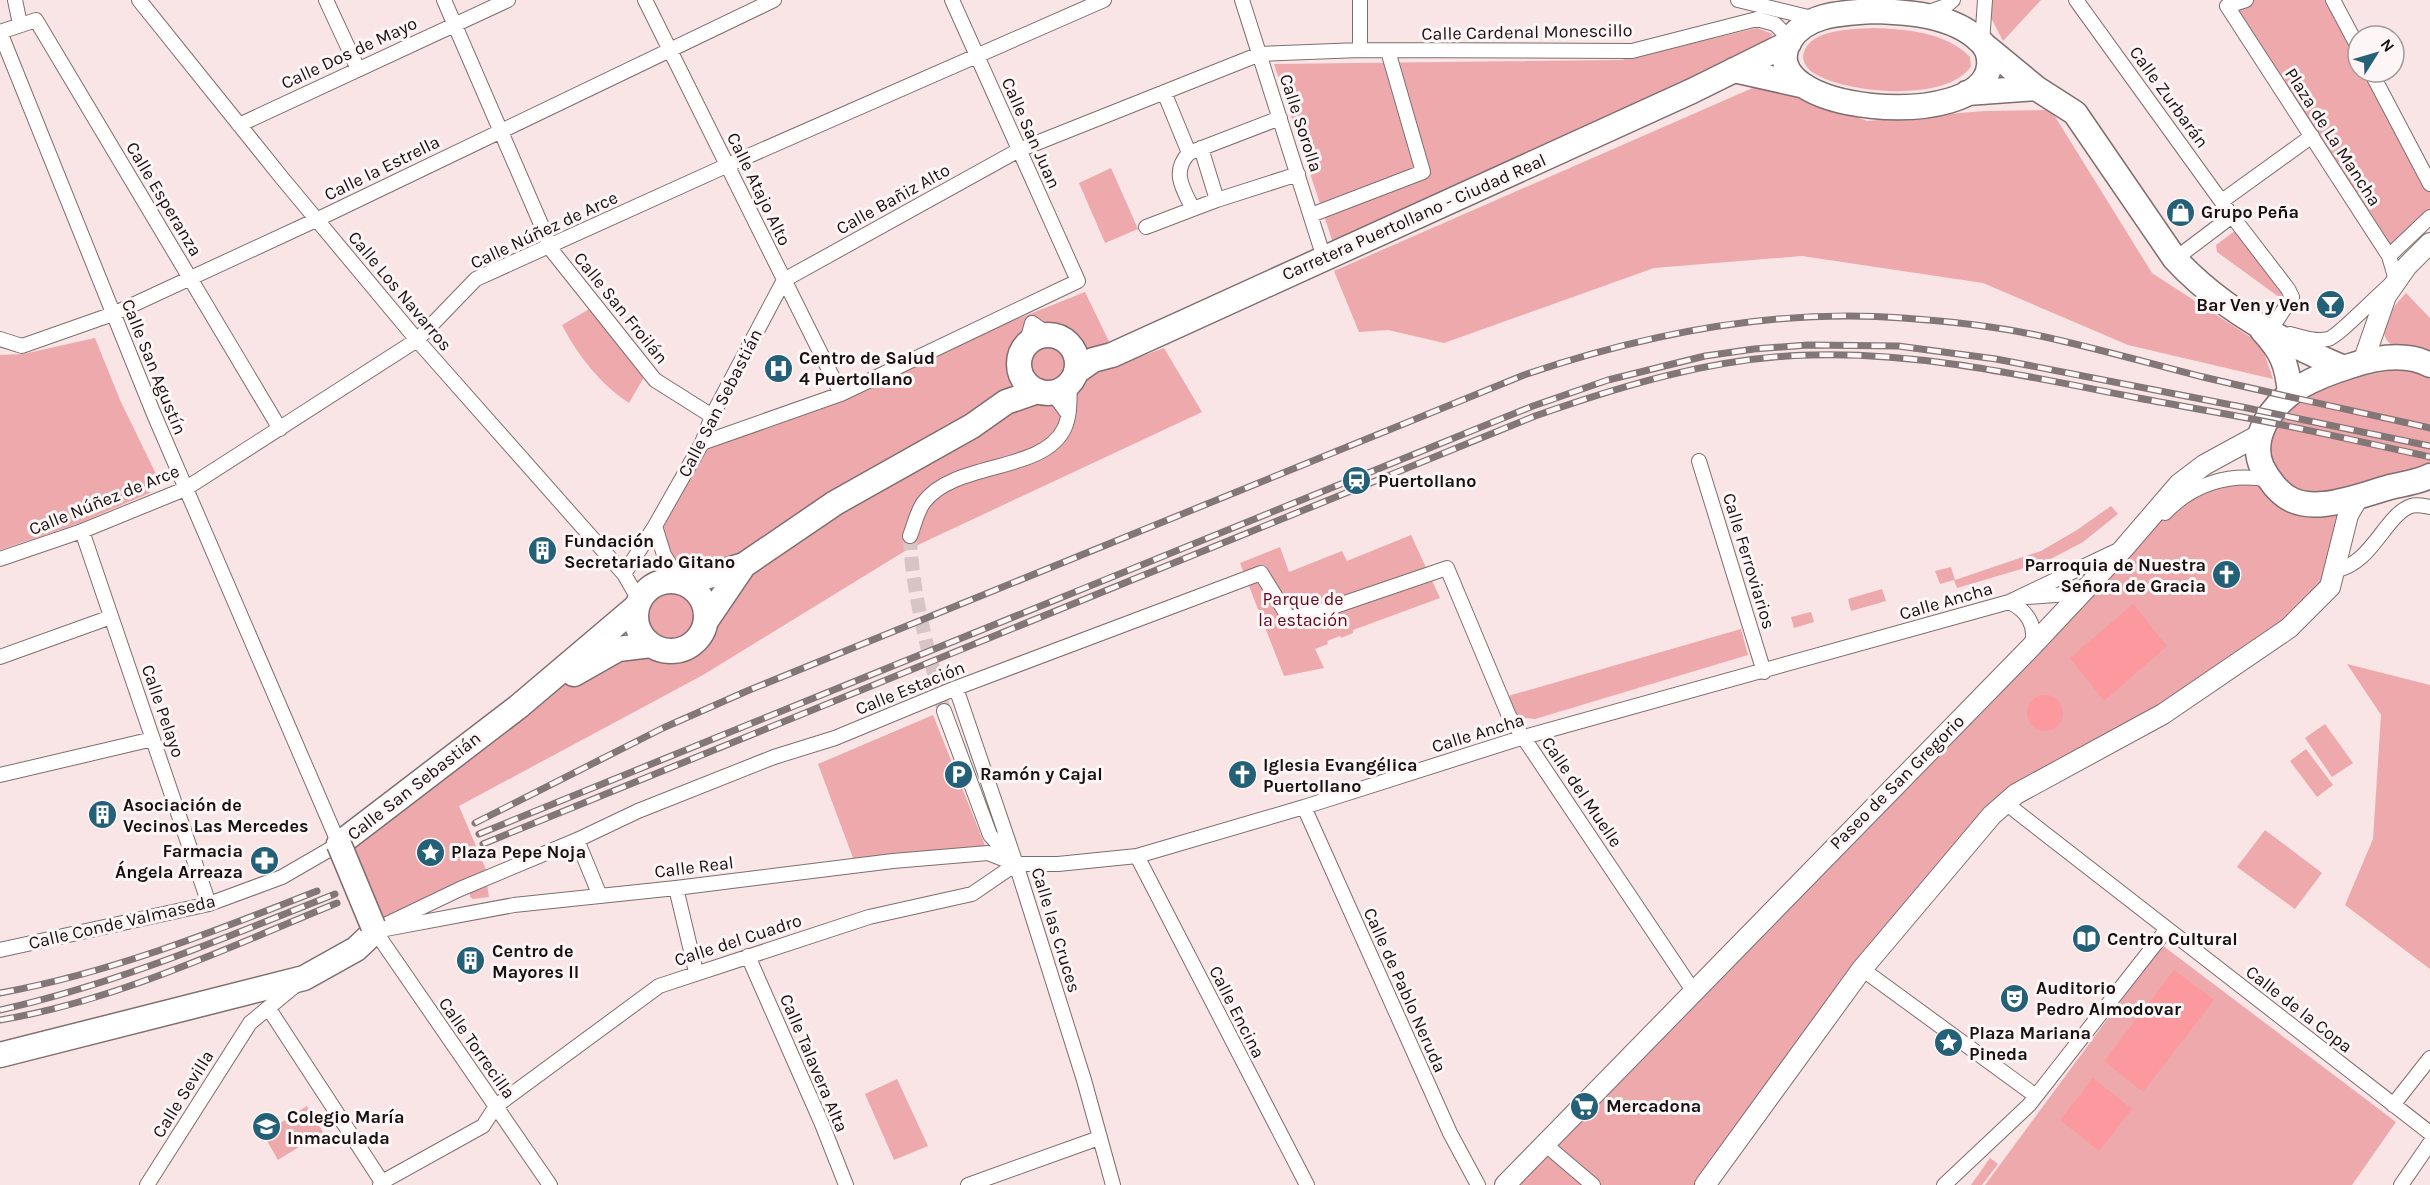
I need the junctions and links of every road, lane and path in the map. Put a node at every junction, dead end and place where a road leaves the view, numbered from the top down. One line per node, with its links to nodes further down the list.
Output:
1 (15, 0): 23 (street)
2 (139, 0): 42 (street, Calle Los Navarros)
3 (326, 0): 34 (street)
4 (444, 0): 25 (street, Calle San Froilán)
5 (508, 0): 25 (street, Calle Dos de Mayo)
6 (645, 0): 29 (street, Calle Atajo Alto)
7 (774, 0): 29 (street, Calle la Estrella)
8 (952, 0): 33 (street, Calle San Juan)
9 (1104, 0): 33 (street, Calle Núñez de Arce)
10 (1242, 0): 32 (street, Calle Sorolla)
11 (1360, 0): 30 (street)
12 (1738, 0): 22 (street)
13 (1953, 0): 21 (street)
14 (1985, 0): 28 (street)
15 (2076, 0): 51 (street, Calle Zurbarán)
16 (2213, 0): 19 (street)
17 (2246, 0): 19 (street)
18 (2334, 0): 24 (street)
19 (2227, 6): 44 (street, Plaza de La Mancha)
20 (1841, 7): 21 (highway, Carretera Puertollano - Ciudad Real); 22 (highway, Carretera Puertollano - Ciudad Real)
21 (1920, 15): 28 (highway, Carretera Puertollano - Ciudad Real)
22 (1818, 20): 27 (highway, Carretera Puertollano - Ciudad Real)
23 (20, 24): 26 (street); 63 (street, Calle Esperanza)
24 (2346, 24)
25 (454, 25): 34 (street, Calle Dos de Mayo); 43 (street, Calle San Froilán)
26 (0, 32): 67 (street, Calle San Agustín)
27 (1790, 41): 31 (street, Calle Cardenal Monescillo); 35 (highway, Carretera Puertollano - Ciudad Real); 37 (highway)
28 (1983, 44): 38 (highway); 40 (highway)
29 (670, 50): 43 (street, Calle la Estrella); 47 (street, Calle Atajo Alto)
30 (1360, 51): 31 (street, Calle Cardenal Monescillo); 32 (street, Calle Cardenal Monescillo)
31 (1388, 51): 53 (street)
32 (1260, 54): 39 (street, Calle Cardenal Monescillo); 41 (street, Calle Sorolla)
33 (977, 56): 45 (street, Calle San Juan); 47 (street, Calle Núñez de Arce)
34 (358, 69): 42 (street, Calle Dos de Mayo)
35 (1734, 70): 37 (highway); 61 (highway, Carretera Puertollano - Ciudad Real)
36 (2377, 84): 49 (street)
37 (1801, 85): 40 (highway)
38 (2036, 88): 40 (highway); 62 (highway)
39 (1164, 92): 45 (street, Calle Cardenal Monescillo); 46 (street)
40 (1967, 93)
41 (1280, 118): 46 (street); 48 (street, Calle Sorolla)
42 (239, 124): 56 (street, Calle Los Navarros)
43 (501, 130): 56 (street, Calle la Estrella); 59 (street, Calle San Froilán)
44 (2312, 136): 51 (street); 60 (street, Plaza de La Mancha)
45 (1019, 150): 64 (street, Calle Bañiz Alto); 66 (street, Calle San Juan)
46 (1195, 151): 50 (street); 52 (street)
47 (728, 165): 59 (street, Calle Núñez de Arce); 64 (street, Calle Atajo Alto)
48 (1298, 174): 50 (street); 53 (street, Calle Sorolla)
49 (2430, 184)
50 (1217, 200): 52 (street)
51 (2222, 201): 54 (street, Calle Zurbarán)
52 (1194, 209): 57 (street)
53 (1311, 215): 61 (street, Calle Sorolla)
54 (2232, 216): 62 (street); 68 (street, Calle Zurbarán)
55 (2430, 217): 60 (street)
56 (316, 220): 63 (street, Calle la Estrella); 71 (street, Calle Los Navarros)
57 (1146, 228)
58 (2430, 243): 65 (main road)
59 (551, 245): 71 (street, Calle Núñez de Arce); 80 (street, Calle San Froilán)
60 (2389, 256): 65 (street, Plaza de La Mancha)
61 (1324, 258): 75 (highway, Carretera Puertollano - Ciudad Real)
62 (2175, 259): 68 (highway)
63 (190, 278): 67 (street, Calle la Estrella); 81 (street, Calle Esperanza)
64 (784, 280): 77 (street, Calle Atajo Alto); 80 (street, Calle San Sebastián)
65 (2396, 280): 68 (street); 72 (main road)
66 (1024, 306): 69 (street); 77 (street)
67 (113, 314): 70 (street, Calle la Estrella); 87 (street, Calle San Agustín)
68 (2263, 324): 72 (highway); 76 (highway)
69 (1036, 334): 74 (highway); 75 (highway)
70 (0, 339)
71 (417, 340): 81 (street, Calle Núñez de Arce); 98 (street, Calle Los Navarros)
72 (2354, 365): 73 (highway); 76 (highway)
73 (2430, 365)
74 (1019, 368): 75 (highway); 78 (highway)
75 (1067, 375): 78 (highway, Carretera Puertollano - Ciudad Real); 79 (street); 79 (street)
76 (2290, 393): 82 (highway)
77 (842, 394): 83 (street)
78 (1006, 402): 95 (highway, Carretera Puertollano - Ciudad Real)
79 (1068, 414): 92 (street)
80 (712, 416): 83 (street, Calle San Sebastián)
81 (280, 429): 87 (street, Calle Núñez de Arce)
82 (2259, 435): 86 (highway); 93 (main road, Paseo de San Gregorio)
83 (702, 443): 90 (street, Calle San Sebastián)
84 (1699, 461): 108 (street, Calle Ferroviarios)
85 (2430, 476): 88 (highway)
86 (2269, 480): 88 (highway); 100 (street)
87 (185, 489): 91 (street, Calle Núñez de Arce); 118 (street, Calle San Agustín)
88 (2359, 496): 97 (main road)
89 (2428, 507): 97 (street)
90 (656, 526): 98 (street, Calle San Sebastián); 99 (street)
91 (82, 531): 94 (street, Calle Núñez de Arce); 103 (street, Calle Pelayo)
92 (910, 536)
93 (2124, 548): 100 (main road, Paseo de San Gregorio); 101 (street, Calle Ancha)
94 (0, 559)
95 (744, 565): 99 (highway, Carretera Puertollano - Ciudad Real); 104 (highway, Carretera Puertollano - Ciudad Real)
96 (1447, 568): 109 (street, Calle Estación); 112 (street, Calle del Muelle)
97 (2336, 570): 115 (main road)
98 (624, 574): 102 (street, Calle Los Navarros)
99 (683, 582): 102 (highway); 104 (highway)
100 (2082, 593): 101 (street, Calle Ancha); 106 (main road, Paseo de San Gregorio)
101 (2015, 600): 106 (street, Calle Ancha); 108 (street, Calle Ancha)
102 (638, 603): 105 (highway); 110 (highway, Calle San Sebastián)
103 (111, 617): 107 (street); 113 (street, Calle Pelayo)
104 (706, 621): 105 (highway)
105 (651, 645): 110 (highway, Calle San Sebastián)
106 (2031, 647): 133 (main road, Paseo de San Gregorio)
107 (0, 657)
108 (1764, 672): 112 (street, Calle Ancha)
109 (956, 688): 117 (street, Calle Estación); 120 (street, Calle las Cruces)
110 (518, 706): 118 (highway, Calle San Sebastián)
111 (944, 711): 120 (street)
112 (1524, 738): 116 (street, Calle Ancha); 133 (street, Calle del Muelle)
113 (153, 739): 114 (street); 124 (street, Calle Pelayo)
114 (0, 775)
115 (2002, 804): 127 (street, Calle de la Copa); 130 (main road)
116 (1304, 807): 119 (street, Calle Ancha); 153 (street, Calle de Pablo Neruda)
117 (577, 840): 122 (street, Calle Estación); 123 (street)
118 (339, 844): 124 (street, Calle Conde Valmaseda); 126 (highway, bridge)
119 (1137, 856): 120 (street, Calle Ancha); 152 (street, Calle Encina)
120 (1016, 864): 121 (street, Calle Real); 129 (street, Calle del Cuadro); 143 (street, Calle las Cruces)
121 (676, 888): 123 (street, Calle Real); 131 (street)
122 (460, 889): 125 (street); 126 (street, Calle Estación)
123 (600, 896): 125 (street, Calle Real)
124 (209, 904): 128 (street, Calle Conde Valmaseda)
125 (469, 914): 126 (street, Calle Real)
126 (374, 928): 132 (highway); 141 (street, Calle Torrecilla)
127 (2167, 929): 139 (street); 140 (street, Calle de la Copa)
128 (0, 950)
129 (748, 956): 131 (street, Calle del Cuadro); 149 (street, Calle Talavera Alta)
130 (1862, 969): 139 (street); 156 (main road)
131 (696, 972): 141 (street, Calle del Cuadro)
132 (304, 978): 134 (highway); 135 (street)
133 (1694, 992): 145 (main road, Paseo de San Gregorio)
134 (236, 995): 136 (street); 137 (highway)
135 (269, 1009): 136 (street, Calle Sevilla); 146 (street)
136 (250, 1023): 147 (street, Calle Sevilla)
137 (0, 1055)
138 (2430, 1058): 140 (street)
139 (2036, 1096): 157 (street)
140 (2393, 1105): 142 (street, Calle de la Copa)
141 (496, 1106): 146 (street, Calle del Cuadro); 148 (street, Calle Torrecilla)
142 (2430, 1133)
143 (1100, 1138): 150 (street); 151 (street, Calle las Cruces)
144 (2430, 1143): 158 (street)
145 (1546, 1145): 154 (main road, Paseo de San Gregorio); 155 (street)
146 (381, 1183)
147 (147, 1185)
148 (550, 1185)
149 (846, 1185)
150 (968, 1185)
151 (1113, 1185)
152 (1307, 1185)
153 (1478, 1185)
154 (1505, 1185)
155 (1593, 1185)
156 (1705, 1185)
157 (1944, 1185)
158 (2401, 1185)

